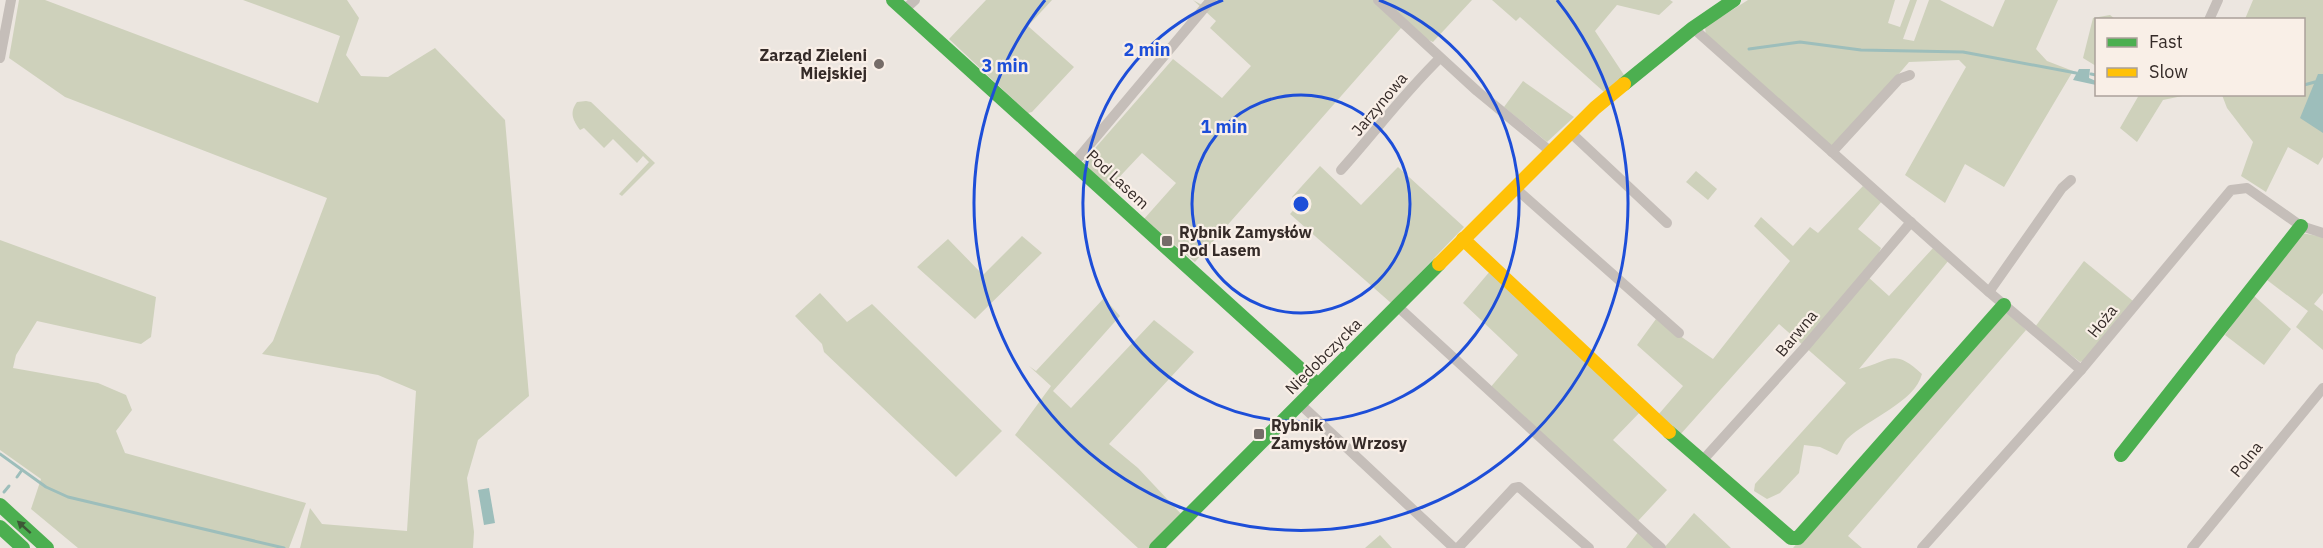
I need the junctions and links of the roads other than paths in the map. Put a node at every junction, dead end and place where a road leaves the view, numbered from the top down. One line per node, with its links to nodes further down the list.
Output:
1 (11, 0): 12 (street)
2 (893, 0): 8 (street, Pod Lasem)
3 (915, 0): 8 (street)
4 (1210, 0): 17 (street)
5 (1378, 0): 11 (street)
6 (1734, 0): 10 (street, Niedobczycka)
7 (2218, 0): 9 (street)
8 (904, 10): 17 (street, Pod Lasem)
9 (2210, 18)
10 (1693, 28): 14 (street, Niedobczycka); 16 (street)
11 (1440, 57): 15 (street); 18 (street, Jarzynowa)
12 (0, 58)
13 (1910, 75): 16 (street)
14 (1570, 132): 15 (street, Niedobczycka); 22 (street)
15 (1550, 151): 20 (street, Niedobczycka)
16 (1832, 152): 21 (street)
17 (1074, 162): 31 (street, Pod Lasem)
18 (1341, 170)
19 (2072, 180): 26 (street)
20 (1514, 187): 25 (street, Niedobczycka); 29 (street)
21 (1911, 222): 26 (street); 35 (street, Barwna)
22 (1667, 223)
23 (2301, 226): 24 (street, Hoża); 30 (street, Hoża); 34 (street)
24 (2323, 233)
25 (1462, 238): 27 (street, Niedobczycka); 35 (street)
26 (1989, 292): 28 (street)
27 (1396, 305): 31 (street, Niedobczycka); 43 (street)
28 (2004, 305): 30 (street); 35 (street)
29 (1679, 333)
30 (2081, 370): 44 (street, Hoża)
31 (1318, 385): 33 (street, Niedobczycka)
32 (2323, 388): 45 (street, Polna)
33 (1299, 403): 40 (street, Niedobczycka); 41 (street)
34 (2121, 454)
35 (1702, 461)
36 (0, 505): 39 (street, one-way to 36)
37 (0, 527): 38 (street)
38 (23, 548)
39 (47, 548)
40 (1156, 548)
41 (1456, 548): 42 (street)
42 (1589, 548)
43 (1662, 548)
44 (1922, 548)
45 (2192, 548)

